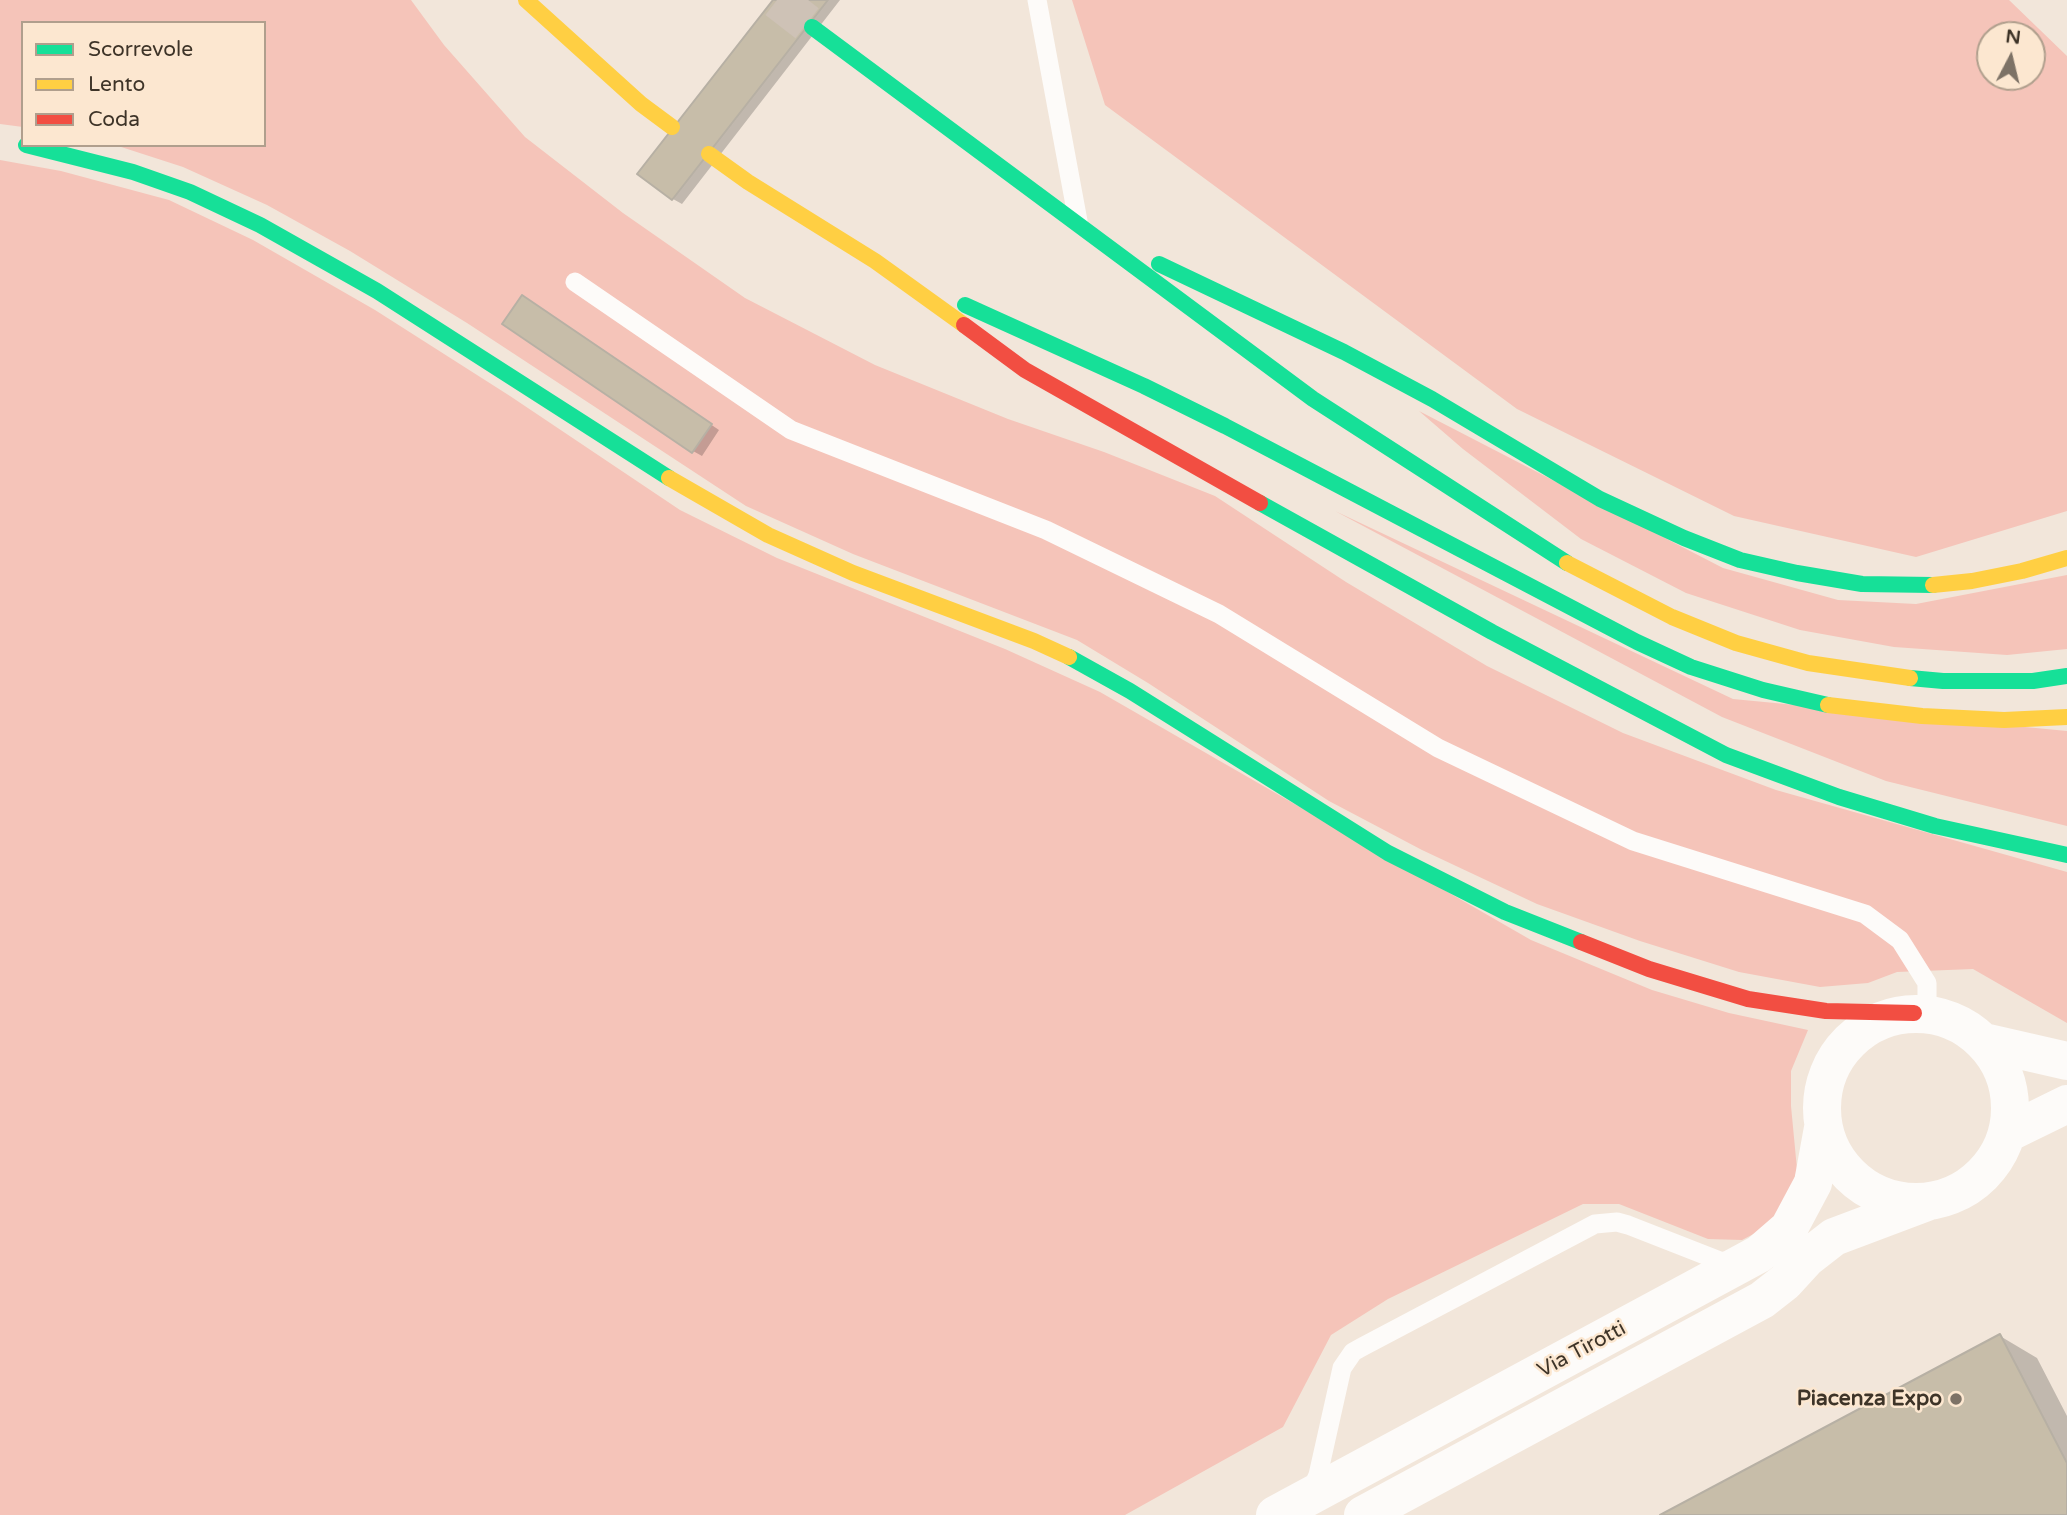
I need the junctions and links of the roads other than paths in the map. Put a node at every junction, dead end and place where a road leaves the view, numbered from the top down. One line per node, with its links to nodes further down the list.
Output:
1 (526, 0): 4 (highway)
2 (1037, 0): 7 (lane)
3 (812, 27): 7 (highway)
4 (672, 127)
5 (32, 147): 14 (highway)
6 (709, 155): 8 (highway)
7 (1079, 226): 10 (highway); 11 (highway)
8 (875, 261): 12 (highway); 13 (highway)
9 (575, 282): 14 (lane)
10 (2067, 558)
11 (2067, 676)
12 (2067, 717)
13 (2067, 855)
14 (1920, 1014): 15 (street); 18 (street)
15 (1984, 1042): 16 (street); 19 (street)
16 (2067, 1061)
17 (2067, 1104): 19 (street)
18 (1823, 1128): 20 (street); 21 (street, Via Tirotti)
19 (2008, 1133): 20 (street)
20 (1927, 1202): 23 (street, Via Tirotti)
21 (1759, 1254): 22 (street, Via Tirotti); 22 (lane)
22 (1286, 1509)
23 (1363, 1515)

